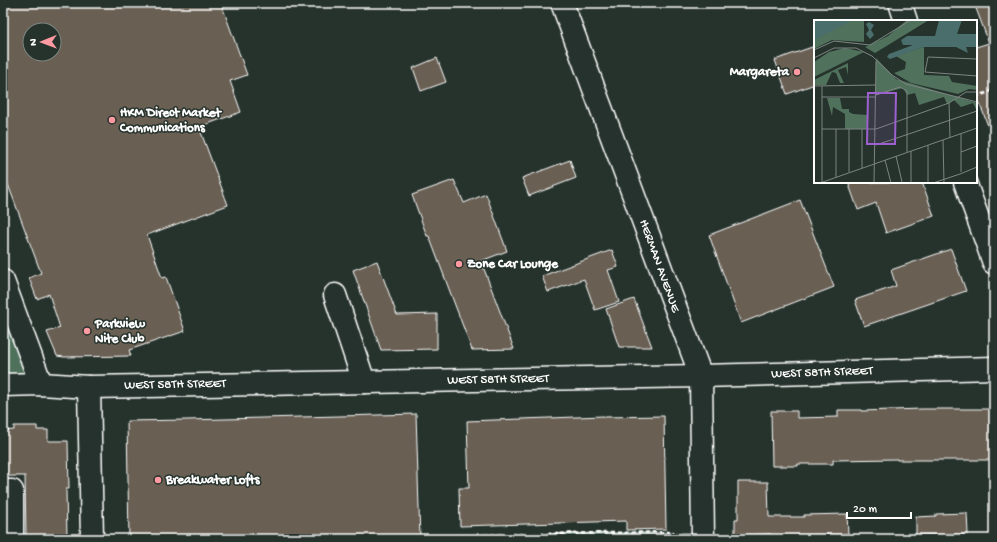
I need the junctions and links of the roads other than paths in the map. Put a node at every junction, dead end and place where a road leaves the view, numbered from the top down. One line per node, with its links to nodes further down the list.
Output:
1 (562, 3): 9 (street, HERMAN AVENUE)
2 (900, 3): 3 (street)
3 (906, 20)
4 (965, 183): 5 (street)
5 (994, 263)
6 (3, 281): 11 (street)
7 (334, 295): 10 (street)
8 (994, 368): 9 (street, WEST 58TH STREET)
9 (700, 376): 10 (street, WEST 58TH STREET); 17 (street, HERMAN AVENUE)
10 (364, 382): 13 (street, WEST 58TH STREET)
11 (41, 384): 12 (street, WEST 58TH STREET); 13 (street, WEST 58TH STREET)
12 (3, 385)
13 (89, 387): 16 (street)
14 (3, 491): 15 (street)
15 (12, 539)
16 (92, 539)
17 (703, 539)

